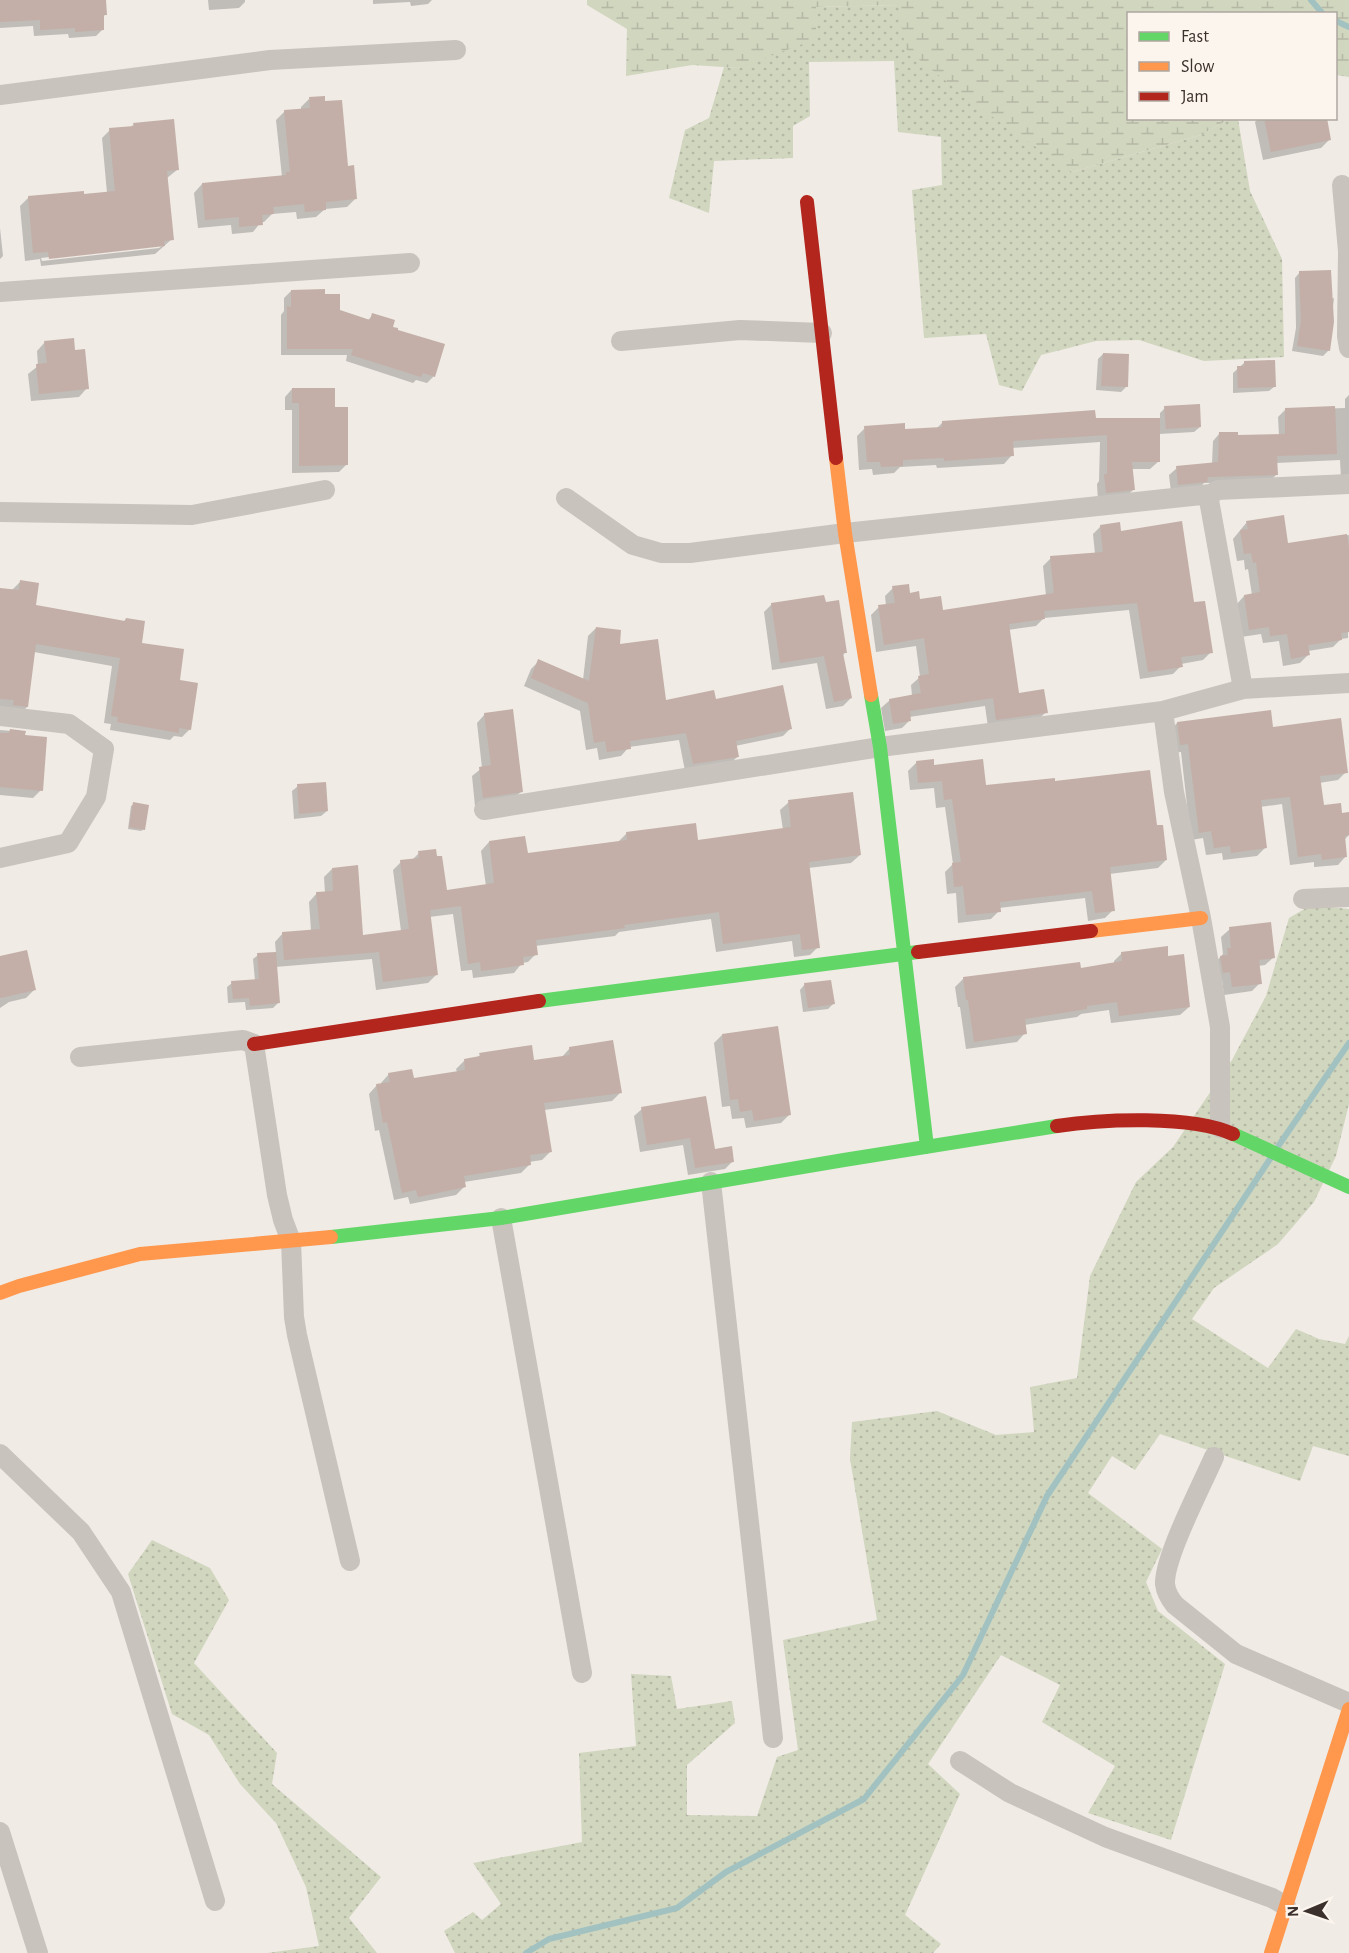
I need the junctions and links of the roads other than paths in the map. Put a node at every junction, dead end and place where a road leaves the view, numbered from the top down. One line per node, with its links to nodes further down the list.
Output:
1 (456, 50): 2 (street)
2 (0, 95)
3 (1342, 185): 9 (street)
4 (807, 202): 7 (street)
5 (410, 262): 6 (street)
6 (0, 292)
7 (822, 333): 8 (street); 15 (street)
8 (621, 341)
9 (1349, 348)
10 (1349, 484): 12 (street)
11 (325, 490): 14 (street)
12 (1211, 494): 15 (street); 17 (street)
13 (566, 498): 15 (street)
14 (0, 512)
15 (844, 533): 20 (street)
16 (1349, 683): 17 (street)
17 (1244, 689): 18 (street)
18 (1163, 711): 20 (street); 25 (street)
19 (0, 717): 22 (street)
20 (880, 747): 21 (street); 26 (street)
21 (484, 810)
22 (0, 858)
23 (1349, 897): 24 (street)
24 (1303, 899)
25 (1201, 918): 26 (street); 29 (street)
26 (905, 953): 27 (street); 30 (street)
27 (254, 1044): 28 (street); 34 (street)
28 (80, 1057)
29 (1220, 1128): 30 (street); 32 (street)
30 (927, 1147): 31 (street)
31 (711, 1182): 33 (street); 42 (street)
32 (1349, 1187)
33 (501, 1218): 34 (street); 39 (street)
34 (291, 1241): 35 (street); 38 (street)
35 (0, 1293)
36 (0, 1454): 45 (street)
37 (1214, 1457): 40 (street)
38 (350, 1561)
39 (582, 1672)
40 (1349, 1703)
41 (1349, 1709): 46 (street)
42 (773, 1738)
43 (960, 1761): 46 (street)
44 (0, 1832): 47 (street)
45 (215, 1901)
46 (1286, 1906): 48 (street)
47 (38, 1953)
48 (1271, 1953)

